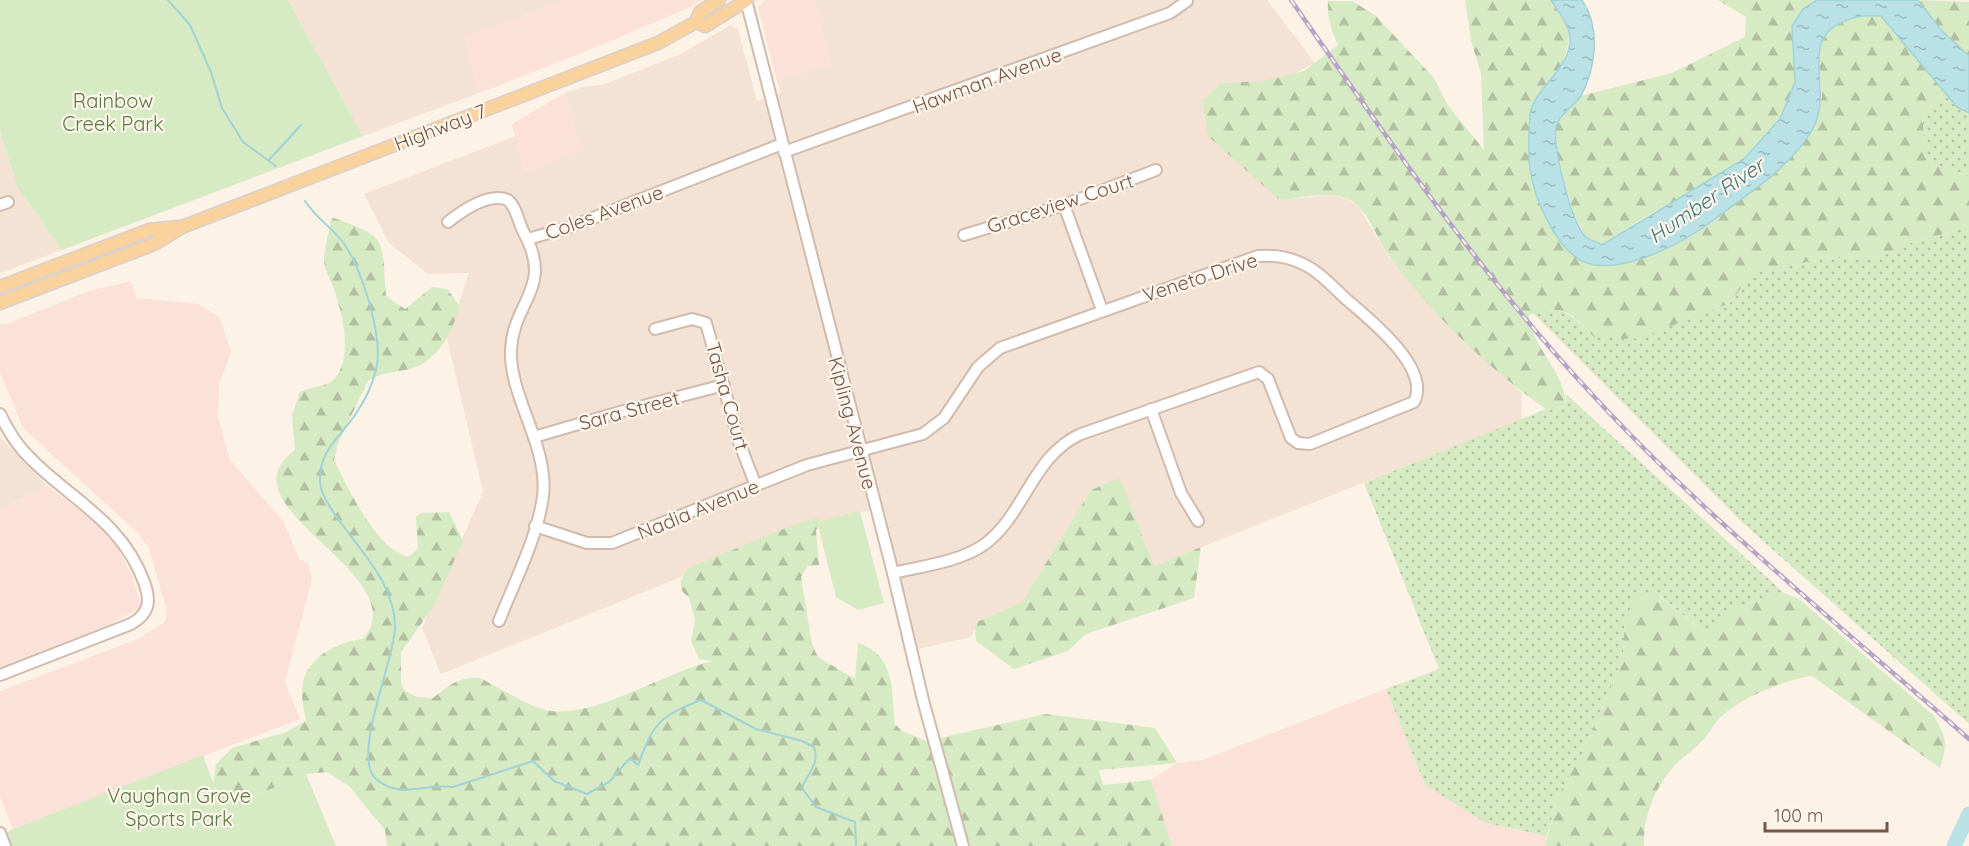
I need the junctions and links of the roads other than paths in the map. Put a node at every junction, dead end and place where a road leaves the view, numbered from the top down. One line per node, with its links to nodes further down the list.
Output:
1 (719, 0): 4 (main road, Highway 7)
2 (746, 0): 4 (main road, Highway 7); 5 (street, Kipling Avenue)
3 (1187, 1): 5 (street, Hawman Avenue)
4 (696, 22): 9 (main road, Highway 7)
5 (783, 148): 11 (street, Coles Avenue); 22 (street, Kipling Avenue)
6 (1156, 170): 7 (street, Graceview Court)
7 (1065, 205): 10 (street, Graceview Court); 16 (street)
8 (448, 222): 11 (street, Coles Avenue)
9 (182, 227): 12 (main road, Highway 7); 13 (main road, Highway 7)
10 (964, 235)
11 (528, 239): 21 (street)
12 (108, 246): 13 (main road); 14 (main road, Highway 7)
13 (100, 265): 15 (main road, Highway 7)
14 (0, 287)
15 (0, 303)
16 (1102, 310): 19 (street, Veneto Drive); 22 (street, Veneto Drive)
17 (655, 329): 18 (street, Tasha Court)
18 (724, 385): 21 (street, Sara Street); 23 (street, Tasha Court)
19 (1151, 409): 24 (street); 26 (street, Veneto Drive)
20 (0, 414): 28 (street)
21 (534, 438): 25 (street)
22 (860, 451): 23 (street, Nadia Avenue); 26 (street, Kipling Avenue)
23 (756, 486): 25 (street, Nadia Avenue)
24 (1198, 521)
25 (535, 526): 27 (street)
26 (893, 573): 31 (street, Kipling Avenue)
27 (499, 621)
28 (0, 675)
29 (0, 833): 30 (street)
30 (5, 846)
31 (963, 846)

